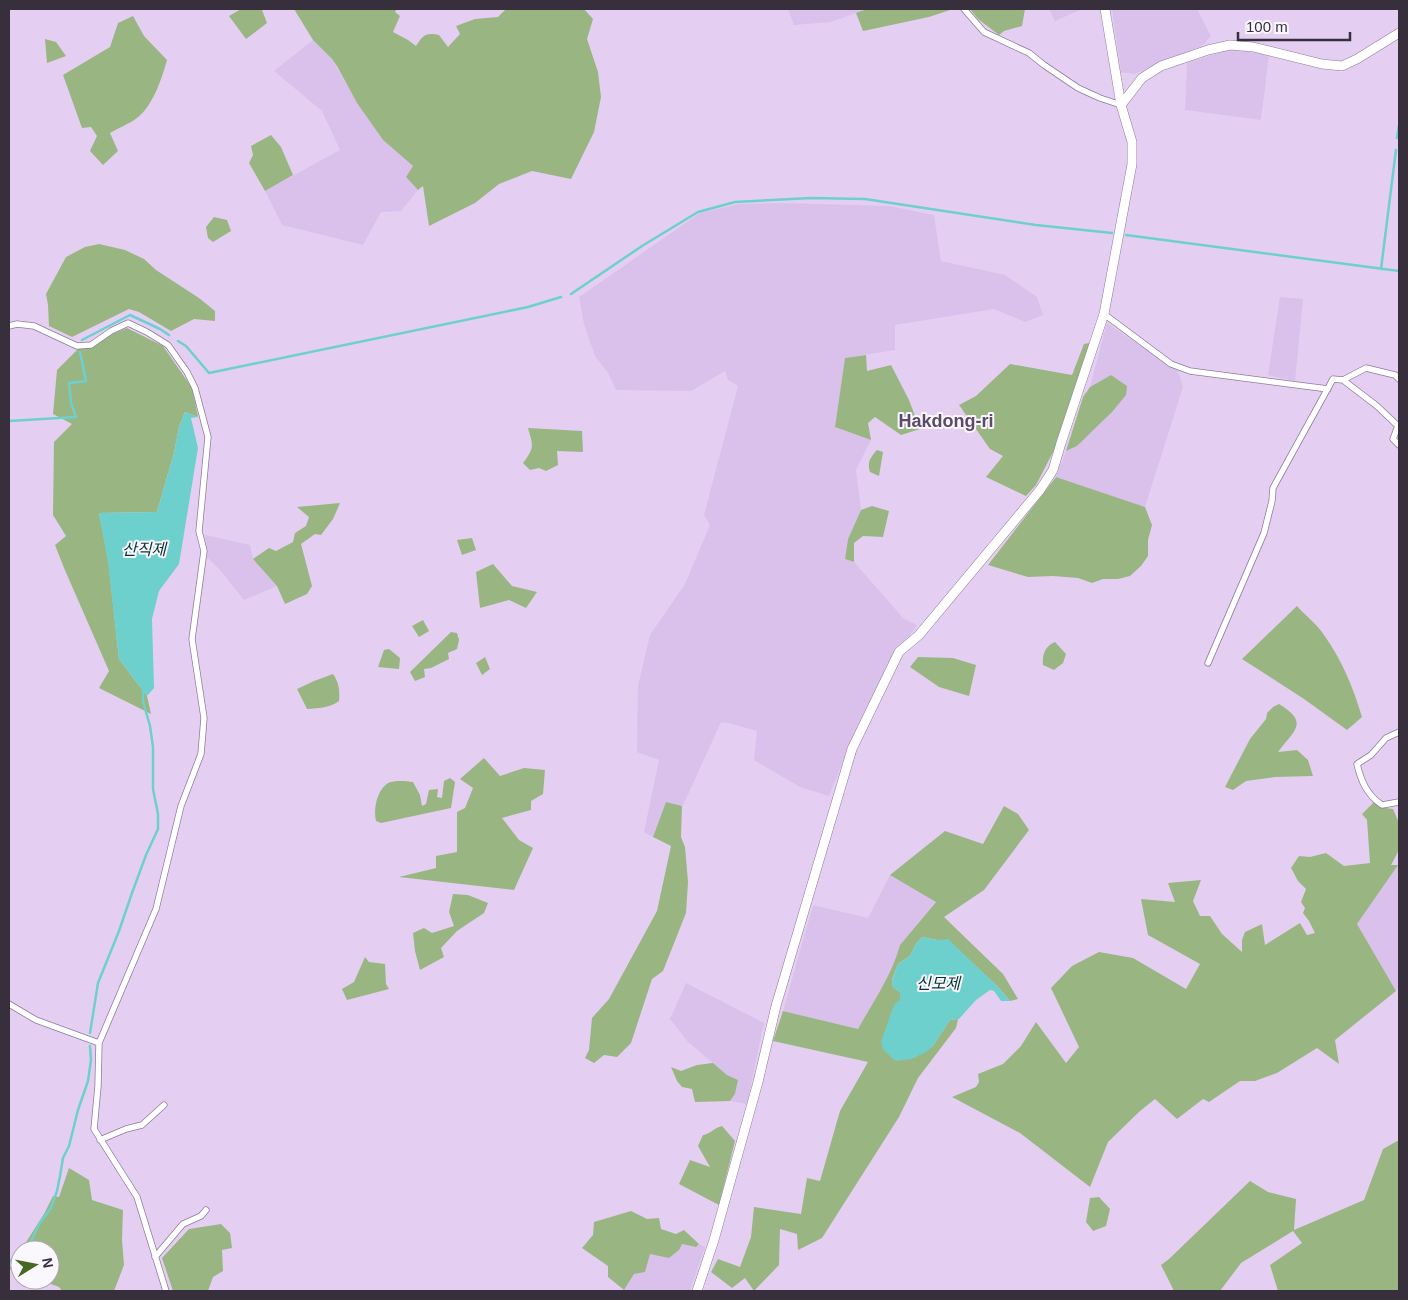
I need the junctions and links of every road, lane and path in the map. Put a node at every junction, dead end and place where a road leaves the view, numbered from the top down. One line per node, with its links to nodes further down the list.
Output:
1 (964, 9): 4 (street)
2 (1105, 9): 4 (street)
3 (1399, 33): 4 (street)
4 (1121, 105): 5 (street)
5 (1104, 314): 9 (street); 21 (street)
6 (9, 326): 15 (street)
7 (1343, 380): 8 (street); 9 (street); 10 (street)
8 (1399, 380)
9 (1328, 389): 11 (street)
10 (1399, 445)
11 (1208, 663)
12 (1399, 732): 13 (street)
13 (1399, 802)
14 (9, 1004): 15 (street)
15 (99, 1043): 17 (street)
16 (164, 1105): 17 (street)
17 (100, 1140): 19 (street)
18 (206, 1210): 19 (street)
19 (155, 1257): 20 (street)
20 (166, 1291)
21 (697, 1291)

